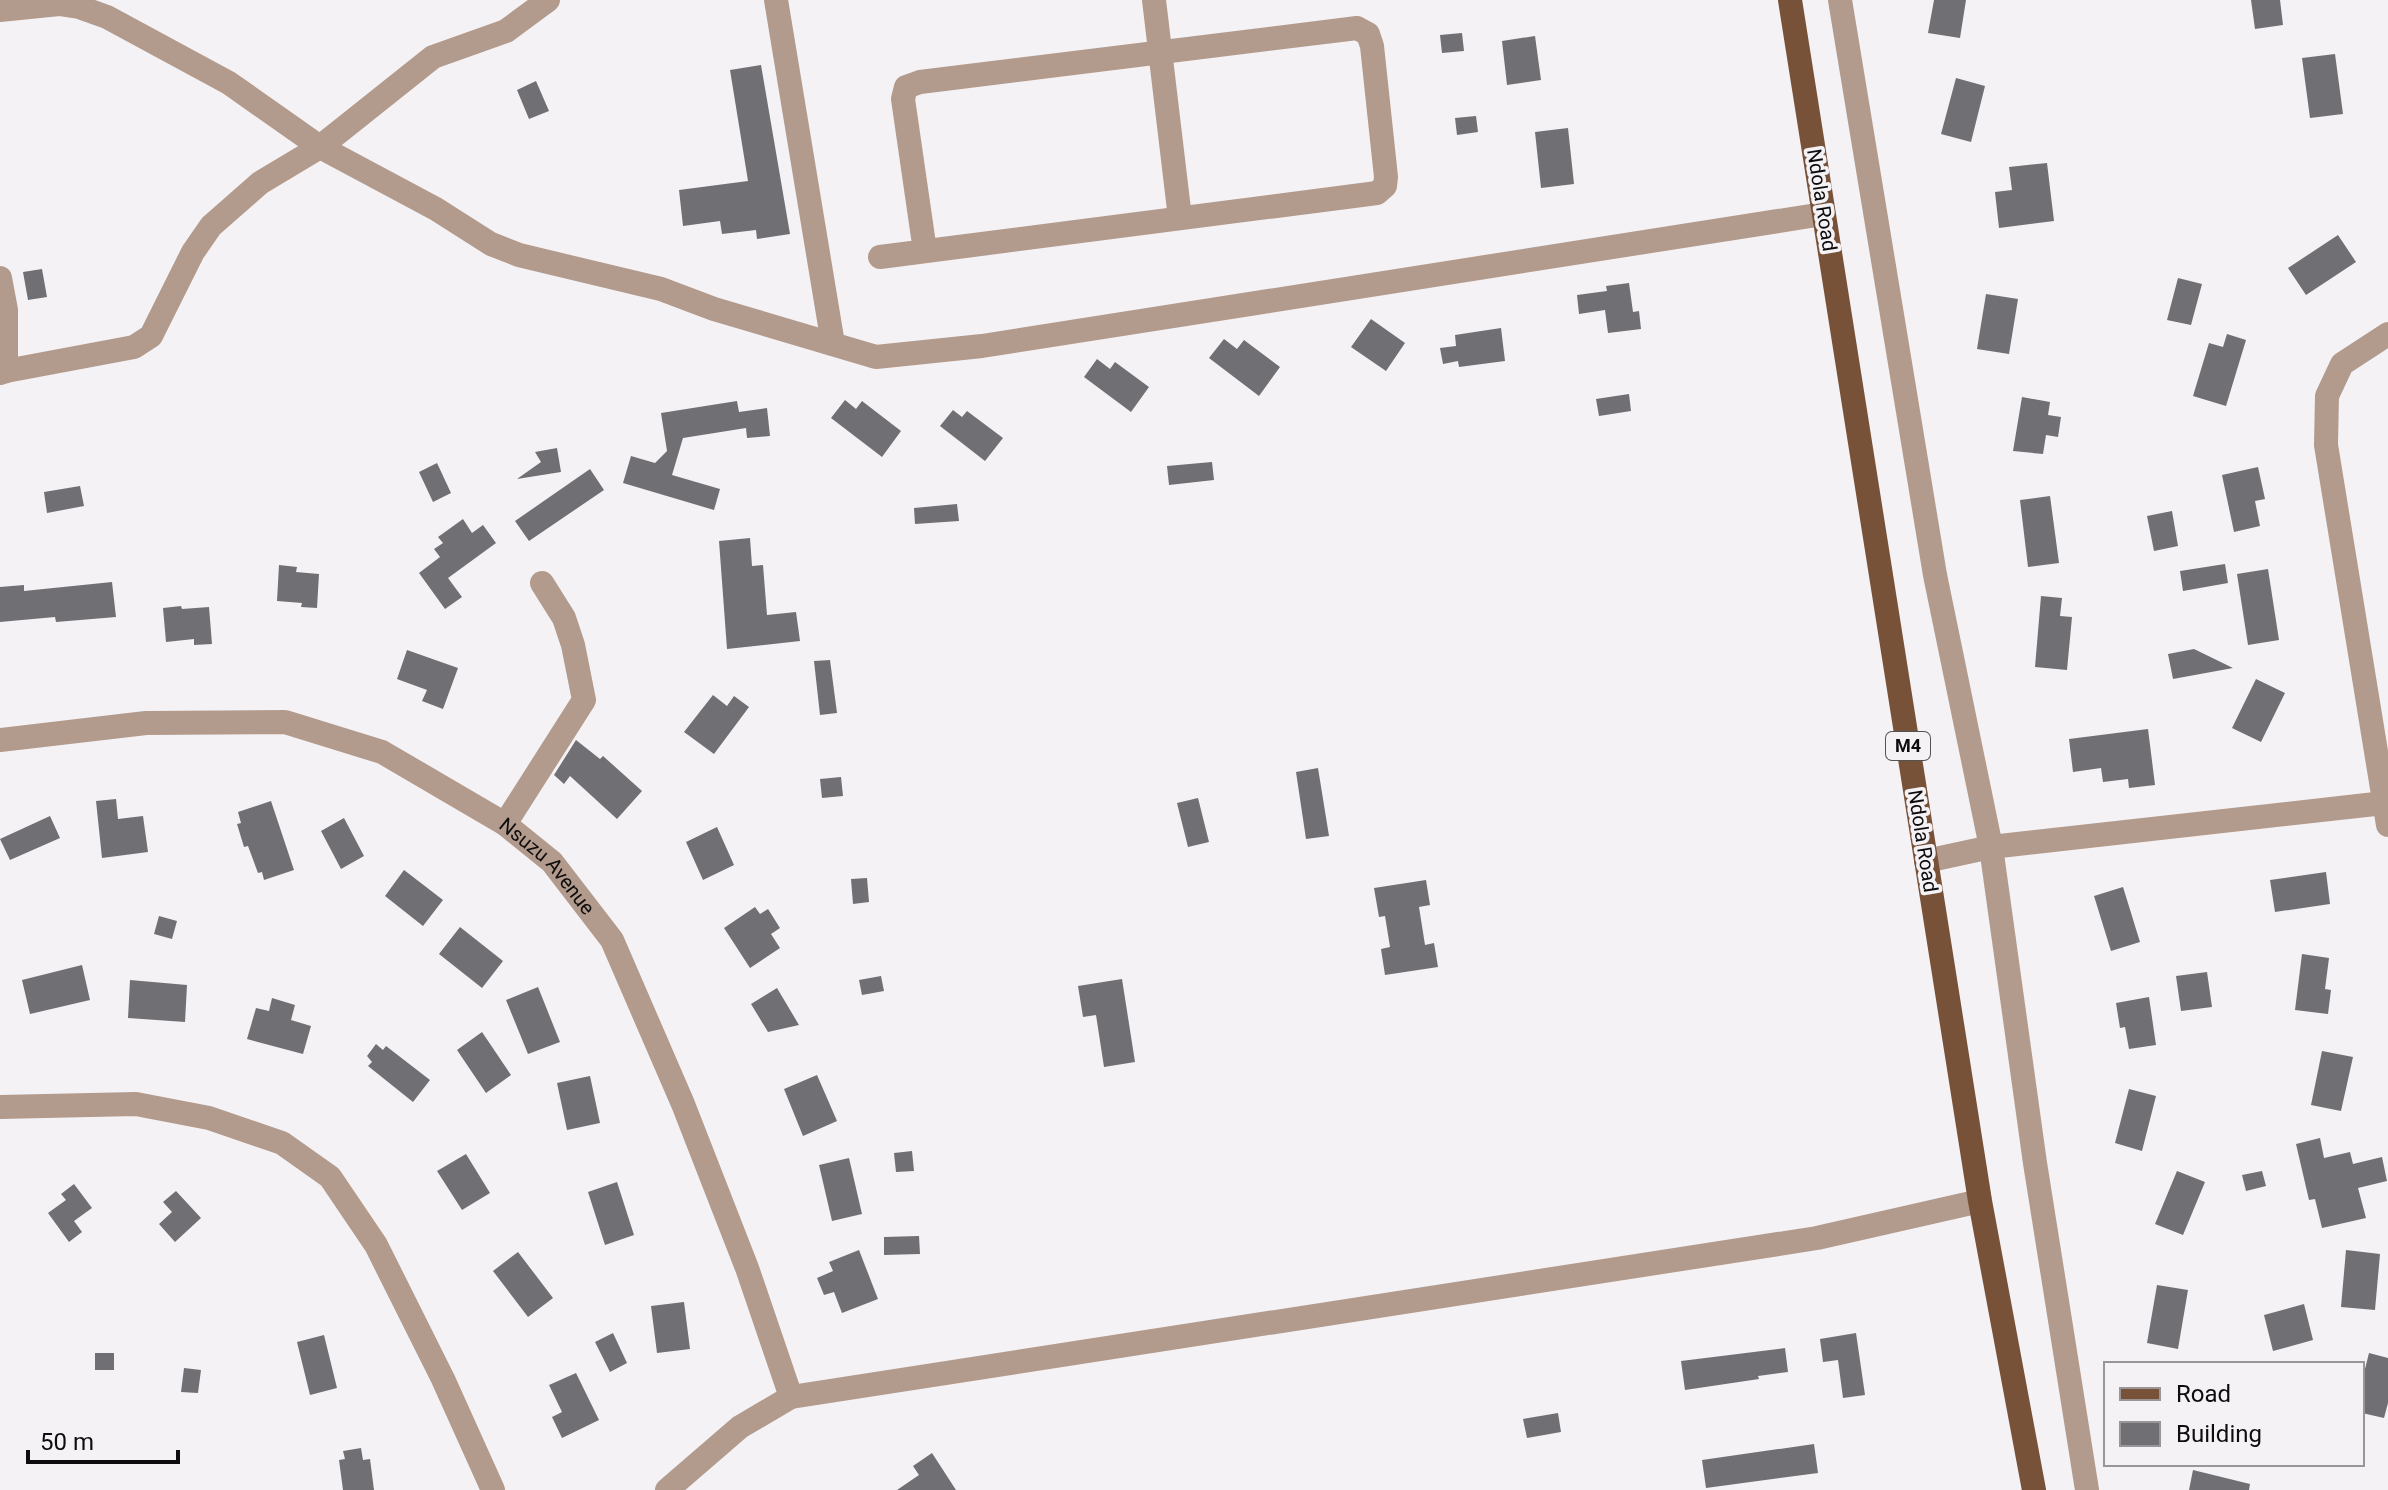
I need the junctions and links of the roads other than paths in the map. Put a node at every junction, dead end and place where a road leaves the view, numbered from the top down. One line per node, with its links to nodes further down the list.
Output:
1 (548, 0): 8 (street)
2 (776, 0): 15 (street)
3 (1154, 0): 7 (street)
4 (1790, 0): 9 (main road, Ndola Road / M4)
5 (1840, 0): 21 (street)
6 (0, 10): 8 (street)
7 (1160, 54): 10 (street); 10 (street); 11 (street)
8 (320, 147): 15 (street); 16 (street)
9 (1823, 214): 15 (street); 22 (main road, Ndola Road / M4)
10 (1180, 218): 11 (street)
11 (925, 251): 12 (street)
12 (880, 257)
13 (0, 278): 16 (street)
14 (2388, 334): 19 (street)
15 (833, 344)
16 (3, 372)
17 (542, 583): 20 (street)
18 (0, 740): 20 (street, Nsuzu Avenue)
19 (2386, 814): 21 (street)
20 (505, 824): 25 (street, Nsuzu Avenue)
21 (1991, 847): 22 (street); 29 (street)
22 (1926, 861): 24 (main road, Ndola Road / M4)
23 (0, 1107): 26 (street)
24 (1980, 1201): 25 (street); 28 (main road, Ndola Road / M4)
25 (791, 1397): 27 (street)
26 (493, 1490)
27 (667, 1490)
28 (2034, 1490)
29 (2087, 1490)

